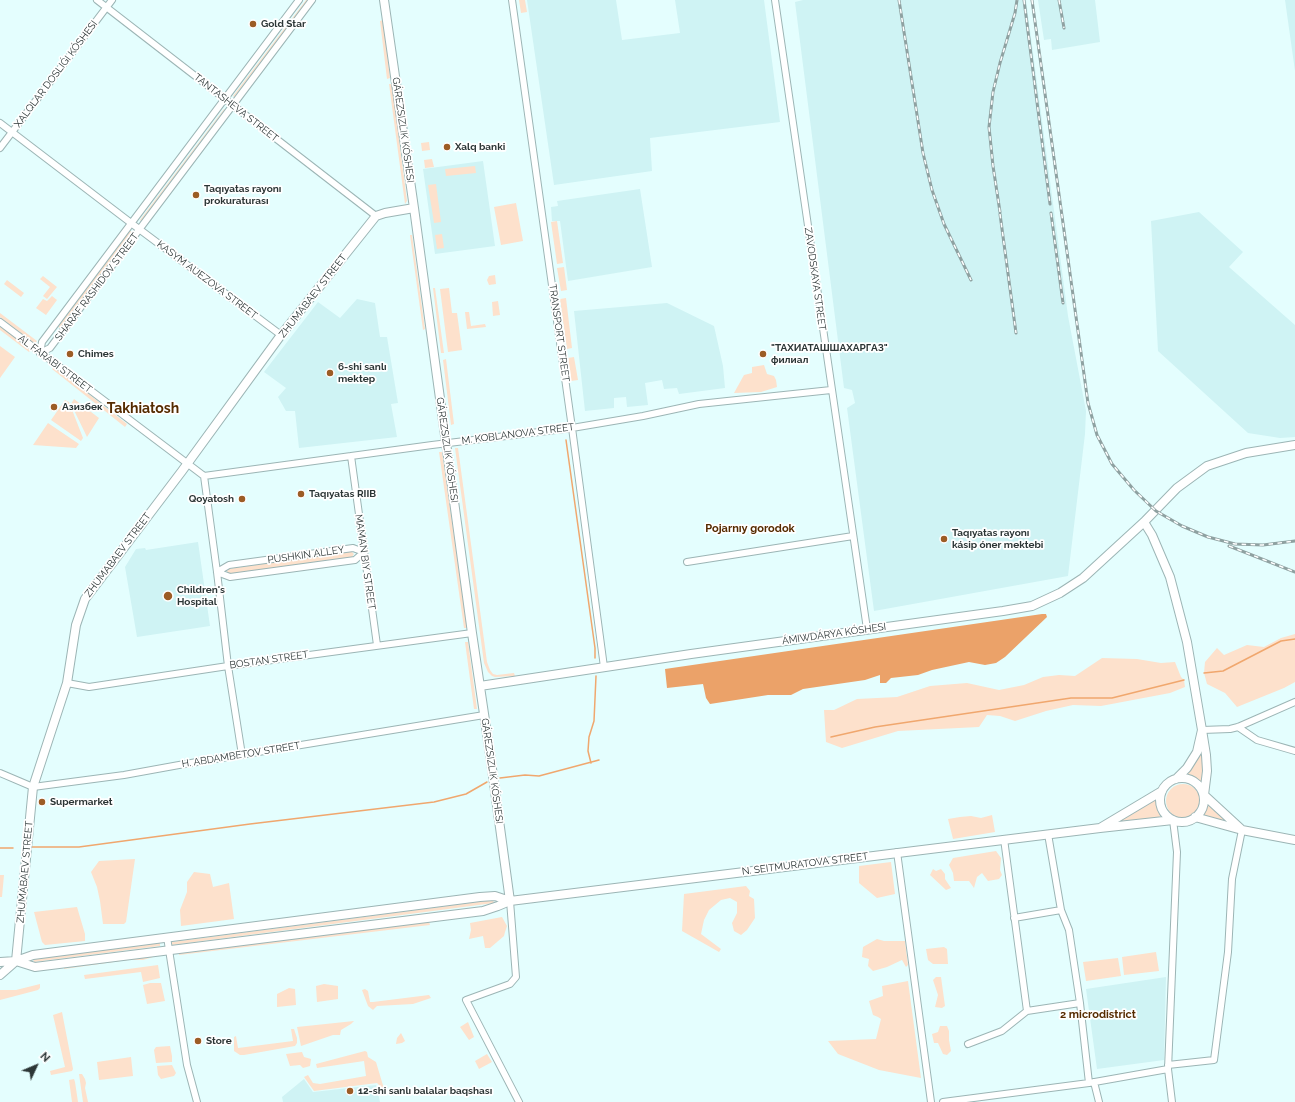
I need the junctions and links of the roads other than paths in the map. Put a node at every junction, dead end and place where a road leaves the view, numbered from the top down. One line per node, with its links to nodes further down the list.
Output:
1 (96, 0): 8 (street, TANTASHEVA STREET)
2 (112, 0): 8 (street)
3 (299, 0): 9 (street, SHARAF RASHIDOV STREET)
4 (312, 0): 10 (street, SHARAF RASHIDOV STREET)
5 (384, 0): 14 (street, GÁREZSIZLIK KÓSHESI)
6 (512, 0): 22 (street, TRANSPORT STREET)
7 (775, 0): 21 (street, ZAVODSKAYA STREET)
8 (106, 7): 9 (street, TANTASHEVA STREET); 12 (street)
9 (225, 99): 10 (street, TANTASHEVA STREET); 16 (street, SHARAF RASHIDOV STREET)
10 (233, 105): 15 (street, TANTASHEVA STREET); 17 (street, SHARAF RASHIDOV STREET)
11 (0, 123): 12 (street, KASYM AUEZOVA STREET)
12 (12, 132): 13 (street); 16 (street, KASYM AUEZOVA STREET)
13 (0, 148)
14 (414, 208): 15 (street); 23 (street, GÁREZSIZLIK KÓSHESI)
15 (376, 216): 19 (street, ZHUMABAEV STREET)
16 (131, 224): 17 (street, KASYM AUEZOVA STREET); 20 (street, SHARAF RASHIDOV STREET)
17 (140, 230): 19 (street, KASYM AUEZOVA STREET); 20 (street, SHARAF RASHIDOV STREET)
18 (0, 322): 20 (street, AL FARABI STREET)
19 (281, 335): 26 (street, ZHUMABAEV STREET)
20 (40, 353): 26 (street, AL FARABI STREET)
21 (831, 390): 22 (street, M. KOBLANOVA STREET); 29 (street, ZAVODSKAYA STREET)
22 (572, 428): 23 (street, M. KOBLANOVA STREET); 37 (street, TRANSPORT STREET)
23 (446, 443): 25 (street, M. KOBLANOVA STREET); 34 (street, GÁREZSIZLIK KÓSHESI)
24 (1295, 445): 28 (street, ÁMIWDÁRYA KÓSHESI)
25 (351, 456): 27 (street, M. KOBLANOVA STREET); 30 (street, MAMAN BIY STREET)
26 (187, 464): 27 (street, AL FARABI STREET); 38 (street, ZHUMABAEV STREET)
27 (204, 476): 32 (street)
28 (1144, 522): 33 (street, ÁMIWDÁRYA KÓSHESI); 43 (street)
29 (853, 536): 31 (street); 33 (street, ZAVODSKAYA STREET)
30 (364, 552): 32 (street, PUSHKIN ALLEY); 32 (street, PUSHKIN ALLEY); 35 (street, MAMAN BIY STREET)
31 (687, 562)
32 (217, 572): 36 (street)
33 (867, 629): 37 (street, ÁMIWDÁRYA KÓSHESI)
34 (472, 633): 35 (street, BOSTAN STREET); 39 (street, GÁREZSIZLIK KÓSHESI)
35 (377, 645): 36 (street, BOSTAN STREET)
36 (228, 666): 38 (street, BOSTAN STREET); 45 (street)
37 (604, 667): 39 (street, ÁMIWDÁRYA KÓSHESI)
38 (67, 683): 48 (street, ZHUMABAEV STREET)
39 (480, 686): 41 (street, GÁREZSIZLIK KÓSHESI)
40 (1295, 702): 42 (street)
41 (484, 716): 45 (street, H. ABDAMBETOV STREET); 59 (street, GÁREZSIZLIK KÓSHESI)
42 (1238, 727): 43 (street); 44 (street)
43 (1202, 730): 47 (street); 50 (street)
44 (1295, 751)
45 (242, 755): 48 (street, H. ABDAMBETOV STREET)
46 (0, 773): 48 (street, H. ABDAMBETOV STREET)
47 (1176, 779): 49 (street); 50 (street)
48 (33, 786): 64 (street, ZHUMABAEV STREET)
49 (1162, 791): 52 (street); 53 (street)
50 (1204, 795): 51 (street); 54 (street)
51 (1195, 817): 52 (street); 54 (street)
52 (1174, 820): 53 (street, N. SEITMURATOVA STREET); 70 (street)
53 (1100, 828): 55 (street, N. SEITMURATOVA STREET)
54 (1242, 830): 57 (street); 70 (street)
55 (1048, 834): 56 (street, N. SEITMURATOVA STREET); 60 (street)
56 (1004, 839): 58 (street, N. SEITMURATOVA STREET); 61 (street)
57 (1295, 840)
58 (897, 852): 59 (street, N. SEITMURATOVA STREET); 74 (street)
59 (510, 901): 62 (street); 63 (street); 73 (street)
60 (1061, 910): 61 (street); 67 (street)
61 (1014, 918): 68 (street)
62 (167, 937): 63 (street); 64 (street)
63 (168, 950): 64 (street); 72 (street)
64 (16, 961): 65 (street); 66 (street)
65 (0, 962)
66 (0, 975)
67 (1080, 1003): 68 (street); 71 (street)
68 (1027, 1011): 69 (street)
69 (968, 1044)
70 (1168, 1067): 71 (street); 77 (street)
71 (1092, 1083): 75 (street); 76 (street)
72 (197, 1102)
73 (519, 1102)
74 (932, 1102)
75 (943, 1102)
76 (1099, 1102)
77 (1172, 1102)

